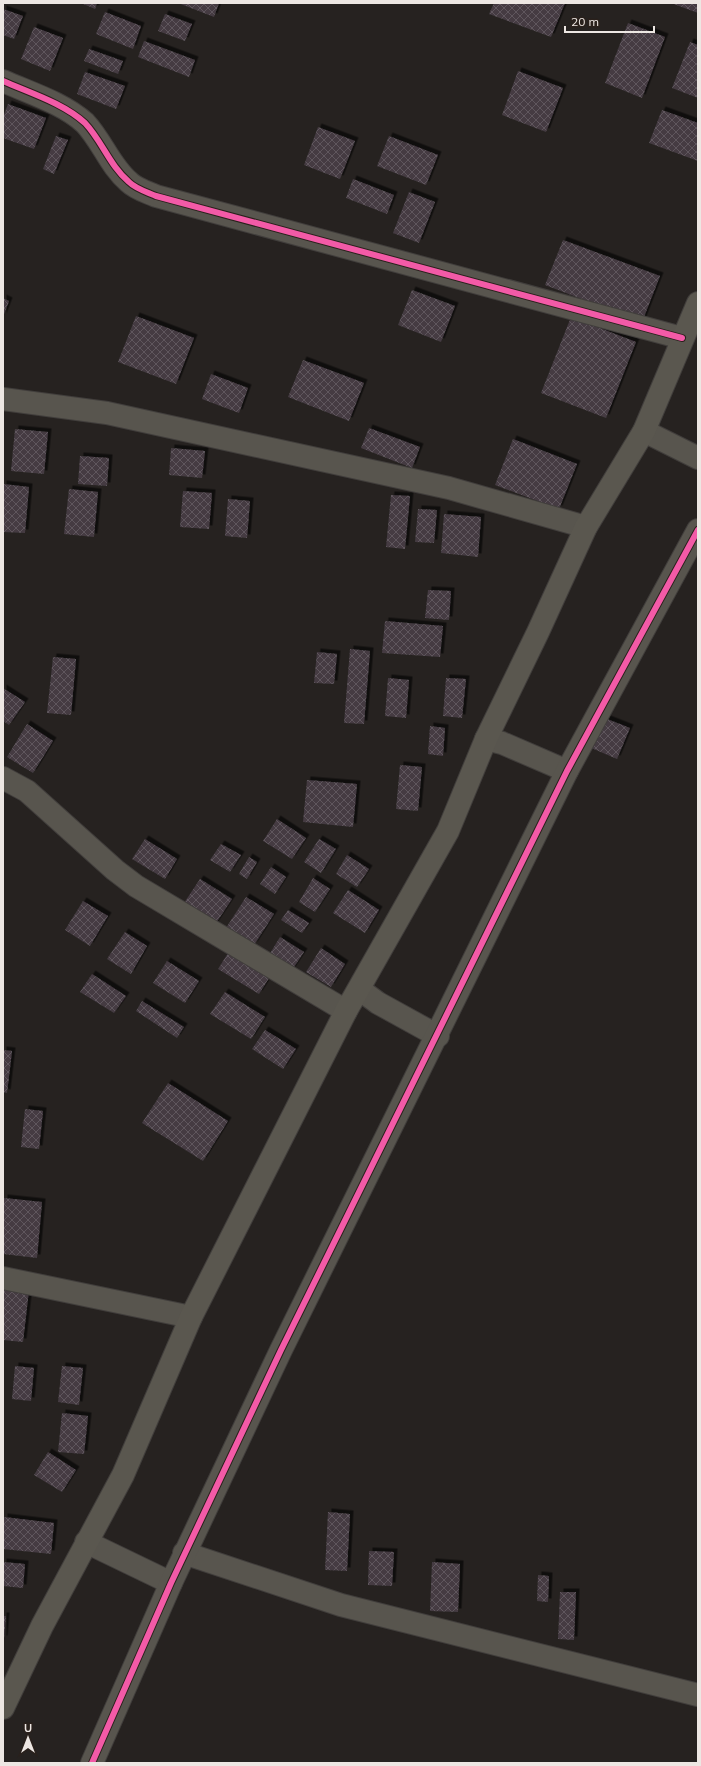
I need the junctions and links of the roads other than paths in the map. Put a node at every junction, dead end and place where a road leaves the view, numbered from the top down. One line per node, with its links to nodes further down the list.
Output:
1 (3, 82): 3 (street)
2 (698, 303): 3 (main road)
3 (682, 338): 5 (main road)
4 (3, 398): 7 (street)
5 (644, 431): 6 (street); 7 (main road)
6 (698, 458)
7 (586, 527): 9 (main road)
8 (698, 530): 10 (street)
9 (494, 741): 10 (street); 12 (main road)
10 (563, 769): 14 (street)
11 (3, 778): 13 (street)
12 (359, 989): 13 (main road); 14 (street)
13 (346, 1011): 16 (main road)
14 (432, 1033): 18 (street)
15 (3, 1278): 16 (street)
16 (191, 1317): 17 (main road)
17 (94, 1545): 19 (street); 21 (main road)
18 (184, 1553): 19 (street); 20 (street)
19 (167, 1580): 22 (street)
20 (698, 1695)
21 (3, 1708)
22 (92, 1763)

